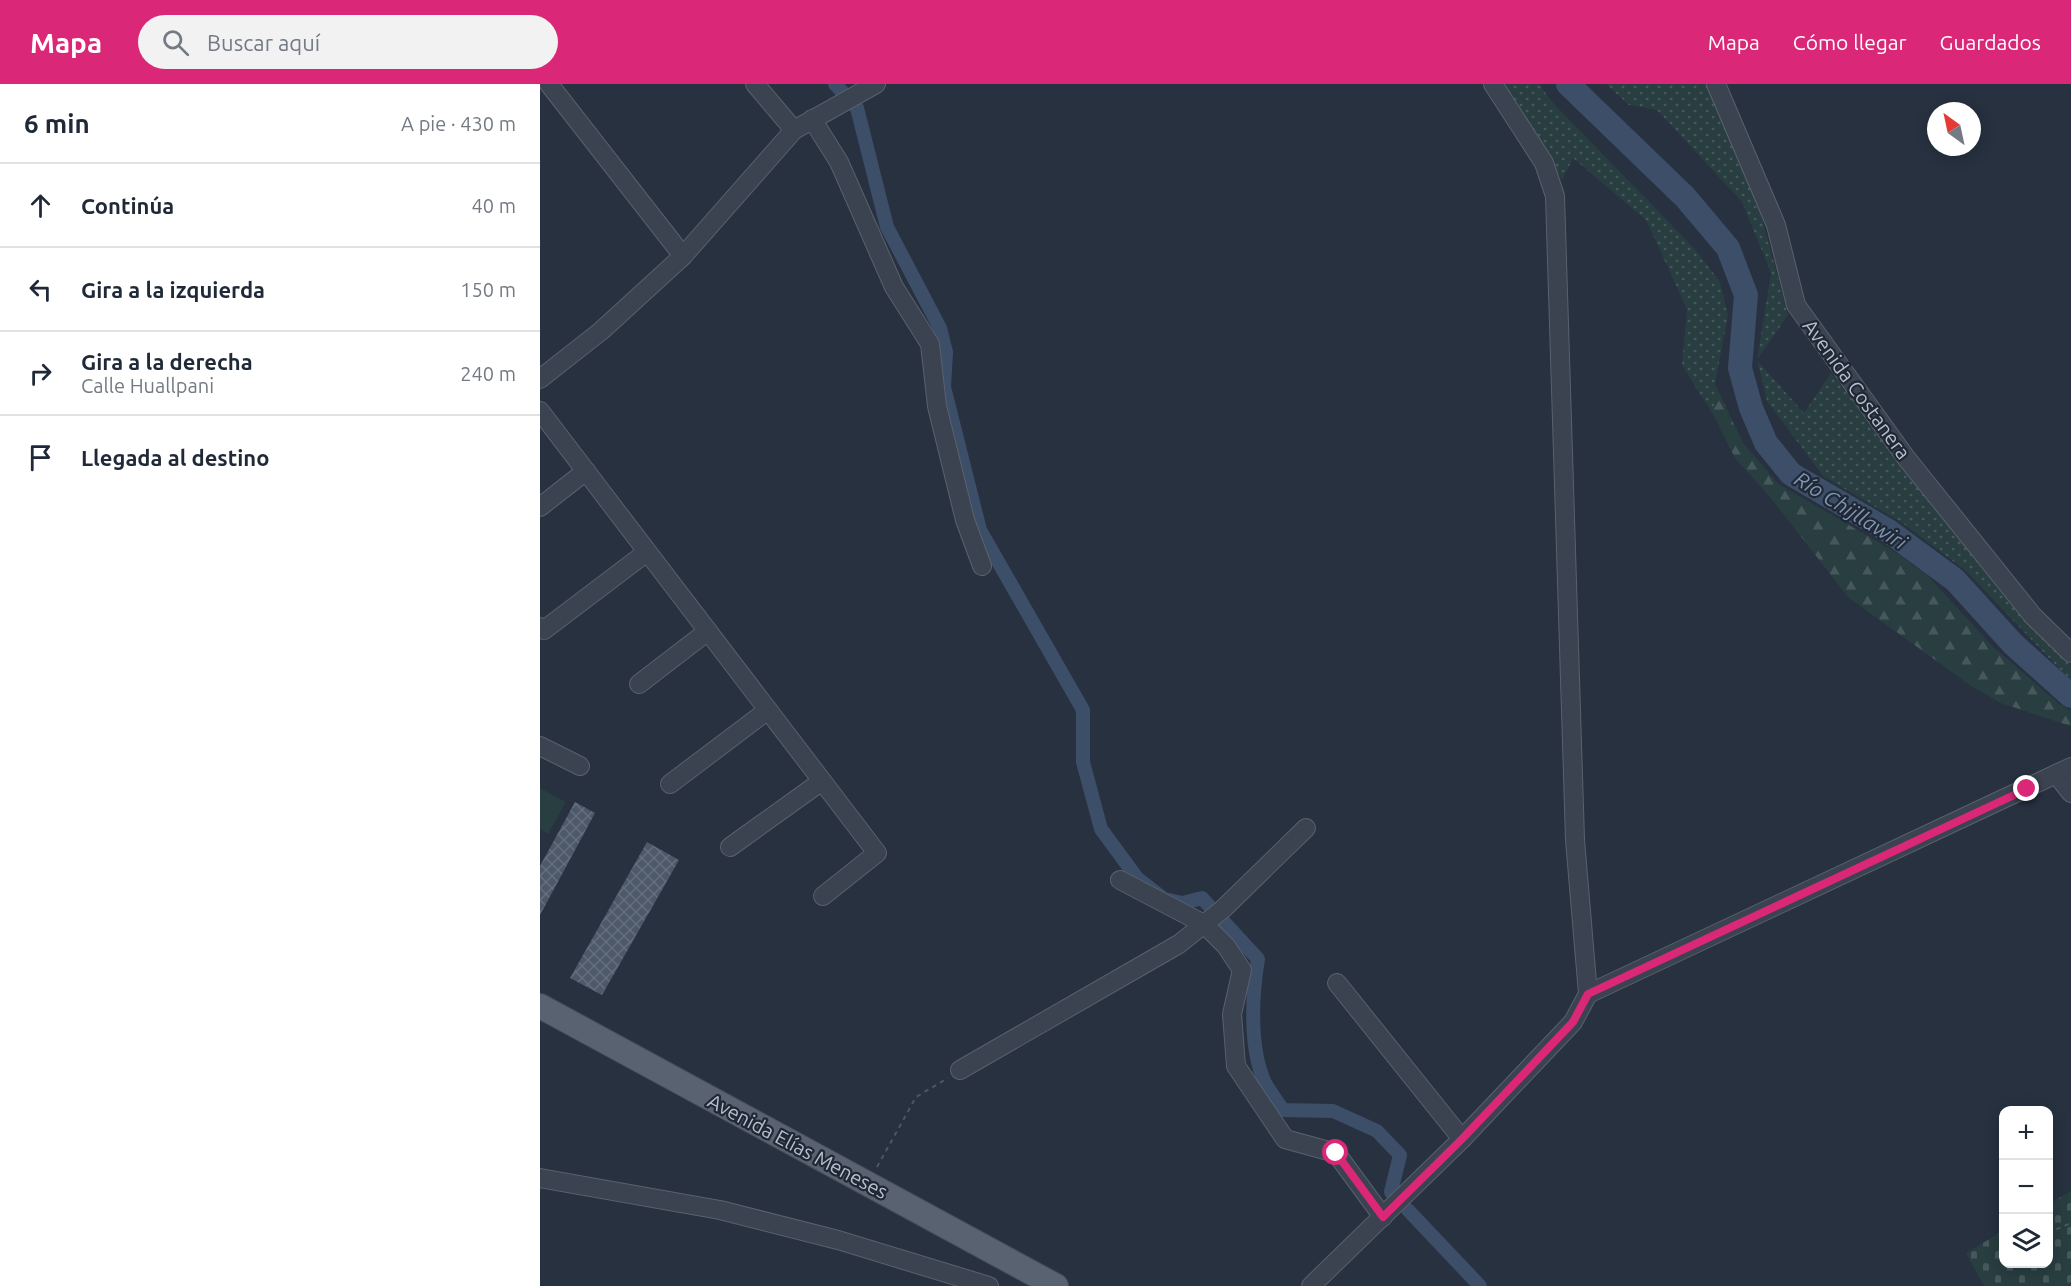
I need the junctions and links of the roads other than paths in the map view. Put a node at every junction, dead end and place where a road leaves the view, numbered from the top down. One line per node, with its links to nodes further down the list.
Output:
1 (547, 84): 6 (street); 9 (street)
2 (755, 84): 8 (street)
3 (876, 84): 7 (street)
4 (1493, 84): 33 (street)
5 (1716, 84): 18 (street, Avenida Costanera)
6 (540, 87)
7 (818, 116): 8 (street); 15 (street)
8 (794, 130): 9 (street)
9 (683, 256): 10 (street)
10 (540, 379)
11 (540, 411): 12 (street)
12 (586, 471): 13 (street); 14 (street)
13 (540, 507)
14 (647, 552): 16 (street); 17 (street)
15 (982, 566)
16 (540, 627)
17 (708, 631): 19 (street); 20 (street)
18 (2071, 653)
19 (639, 684)
20 (768, 710): 24 (street); 25 (street)
21 (540, 746): 22 (street)
22 (580, 766)
23 (2064, 770): 26 (street); 33 (street)
24 (822, 781): 28 (street); 30 (street)
25 (670, 784)
26 (2071, 794)
27 (1306, 828): 31 (street)
28 (730, 847)
29 (1120, 880): 31 (street)
30 (823, 896)
31 (1213, 918): 35 (street); 38 (street)
32 (1337, 983): 36 (street)
33 (1588, 994): 36 (street)
34 (540, 1006): 40 (main road, Avenida Elías Meneses)
35 (960, 1070)
36 (1462, 1139): 38 (street)
37 (540, 1178): 39 (street)
38 (1383, 1217): 41 (street)
39 (989, 1286)
40 (1056, 1286)
41 (1311, 1286)

